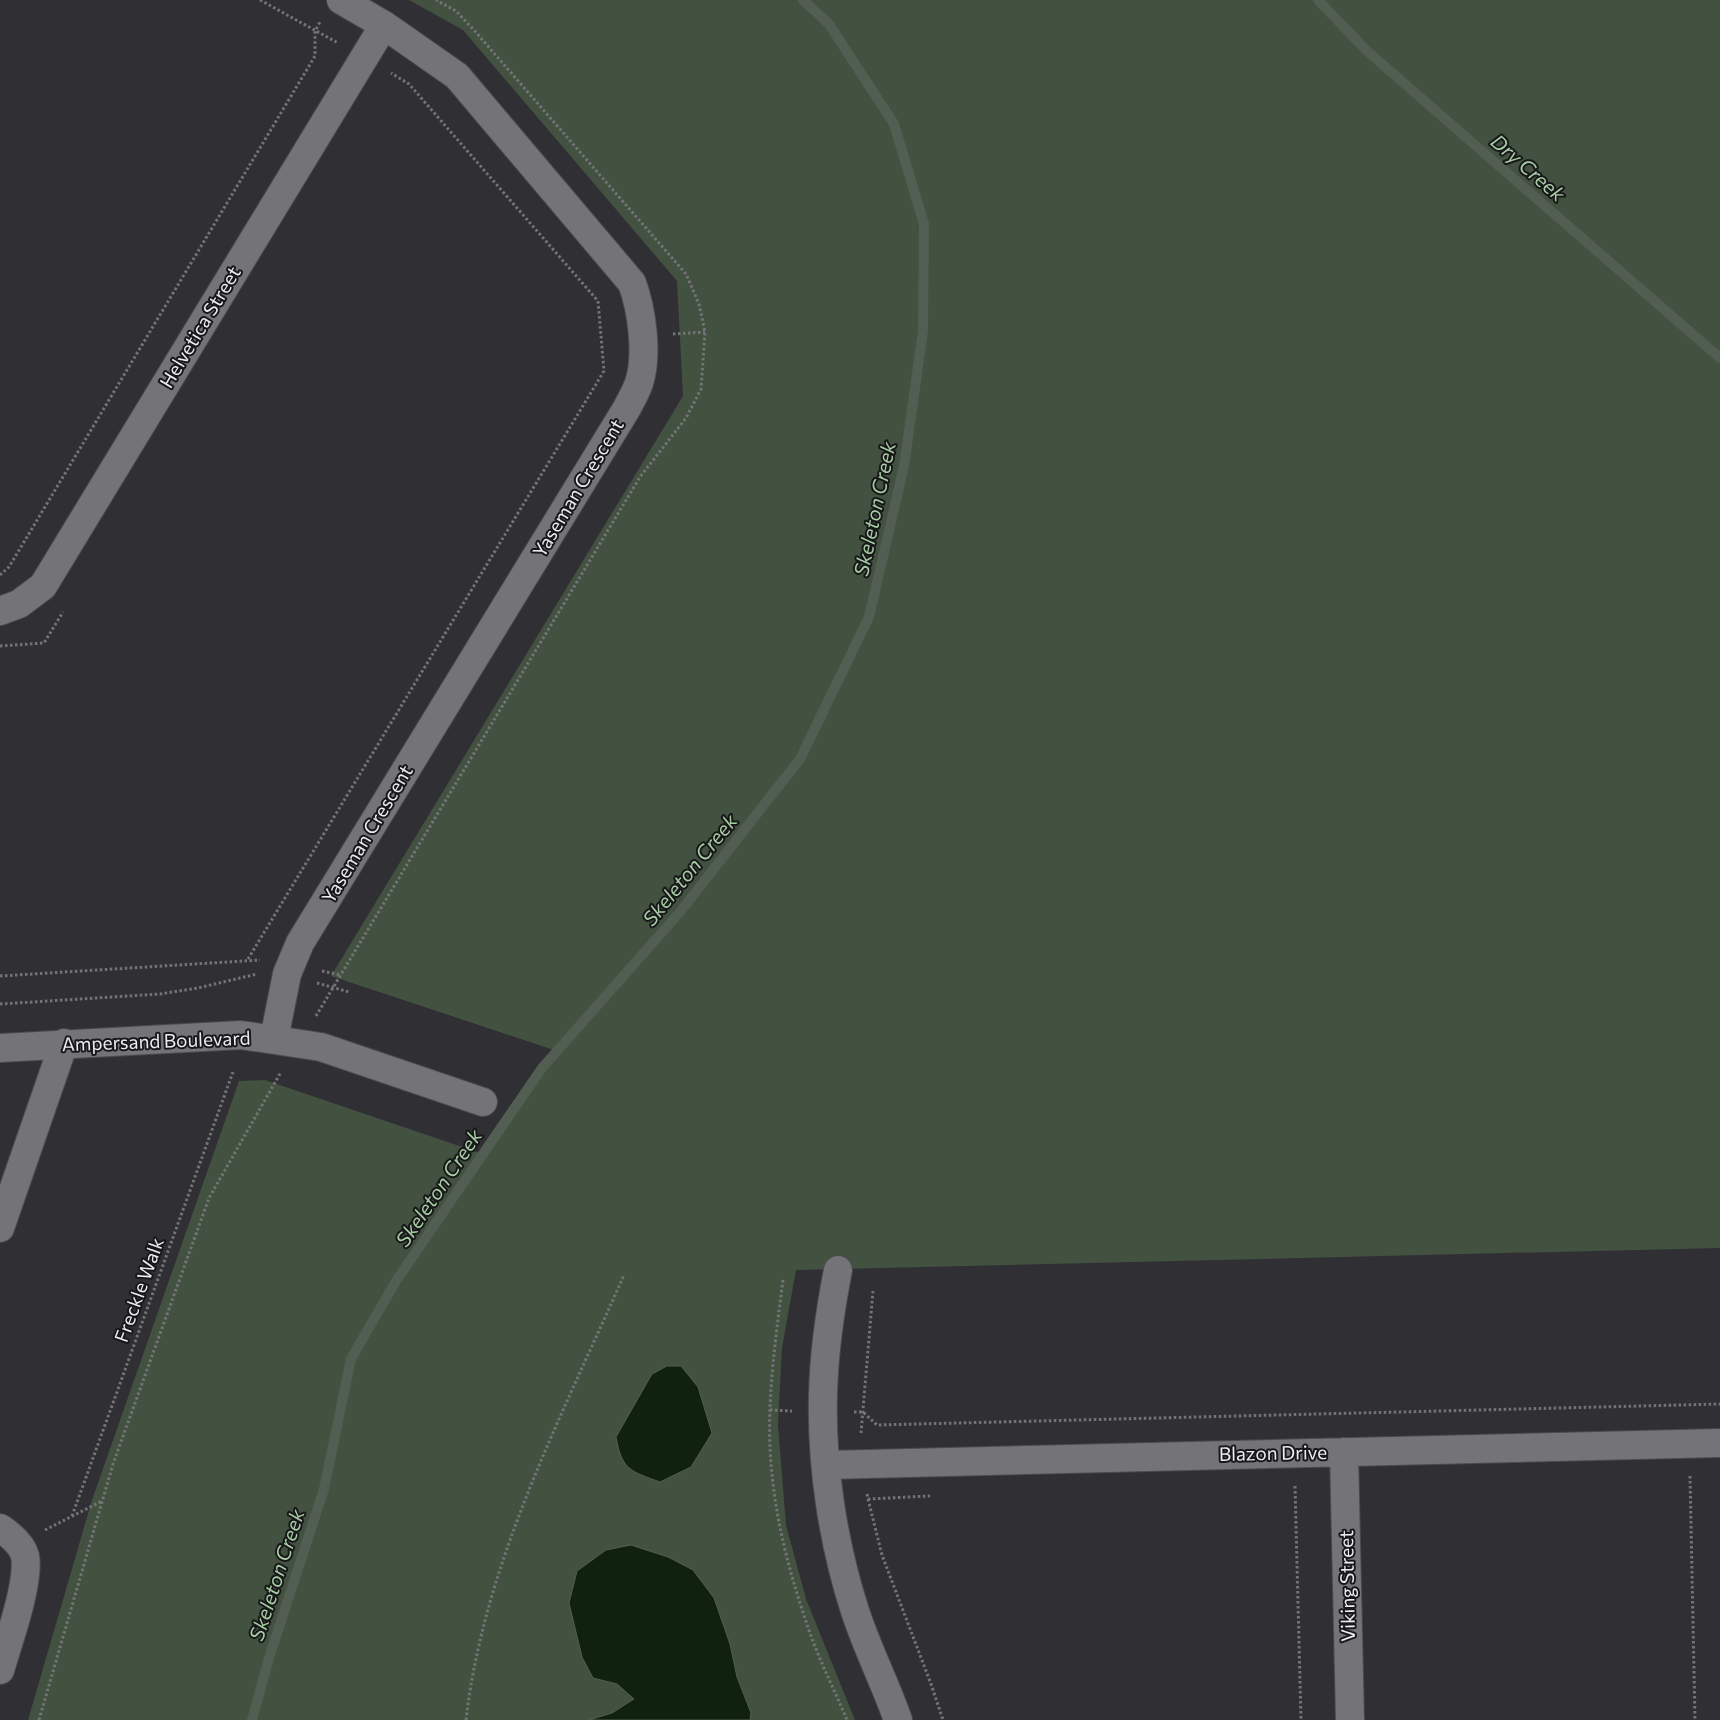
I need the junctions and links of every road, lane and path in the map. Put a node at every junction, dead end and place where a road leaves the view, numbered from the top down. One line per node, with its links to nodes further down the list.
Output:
1 (260, 0): 4 (path)
2 (333, 8): 3 (street, Yaseman Crescent); 4 (path)
3 (384, 24): 5 (street, Helvetica Street); 10 (street, Yaseman Crescent)
4 (315, 31): 5 (path); 6 (path)
5 (364, 58): 7 (street, Helvetica Street); 8 (path)
6 (0, 575)
7 (0, 610)
8 (248, 960): 9 (path); 11 (path)
9 (262, 960)
10 (287, 974): 12 (path); 13 (path); 15 (street, Yaseman Crescent)
11 (0, 976)
12 (349, 992)
13 (0, 1004)
14 (323, 1004): 15 (path)
15 (286, 1042): 16 (street, Ampersand Boulevard); 19 (street, Ampersand Boulevard); 32 (path)
16 (64, 1043): 17 (street, Ampersand Boulevard); 20 (street)
17 (0, 1048)
18 (233, 1072): 33 (path, Freckle Walk)
19 (483, 1102)
20 (0, 1228)
21 (838, 1270): 25 (street)
22 (624, 1275): 37 (path)
23 (783, 1280): 38 (path)
24 (1720, 1404): 25 (path)
25 (824, 1412): 28 (street)
26 (1720, 1443): 27 (street, Blazon Drive)
27 (1344, 1452): 28 (street, Blazon Drive); 42 (street, Viking Street)
28 (827, 1465): 39 (street)
29 (1690, 1476): 43 (path)
30 (1296, 1486): 41 (path)
31 (868, 1499): 40 (path)
32 (103, 1501): 33 (path); 36 (path)
33 (72, 1516): 34 (path)
34 (9, 1536): 35 (street)
35 (0, 1670)
36 (39, 1720)
37 (466, 1720)
38 (847, 1720)
39 (898, 1720)
40 (943, 1720)
41 (1301, 1720)
42 (1350, 1720)
43 (1696, 1720)

